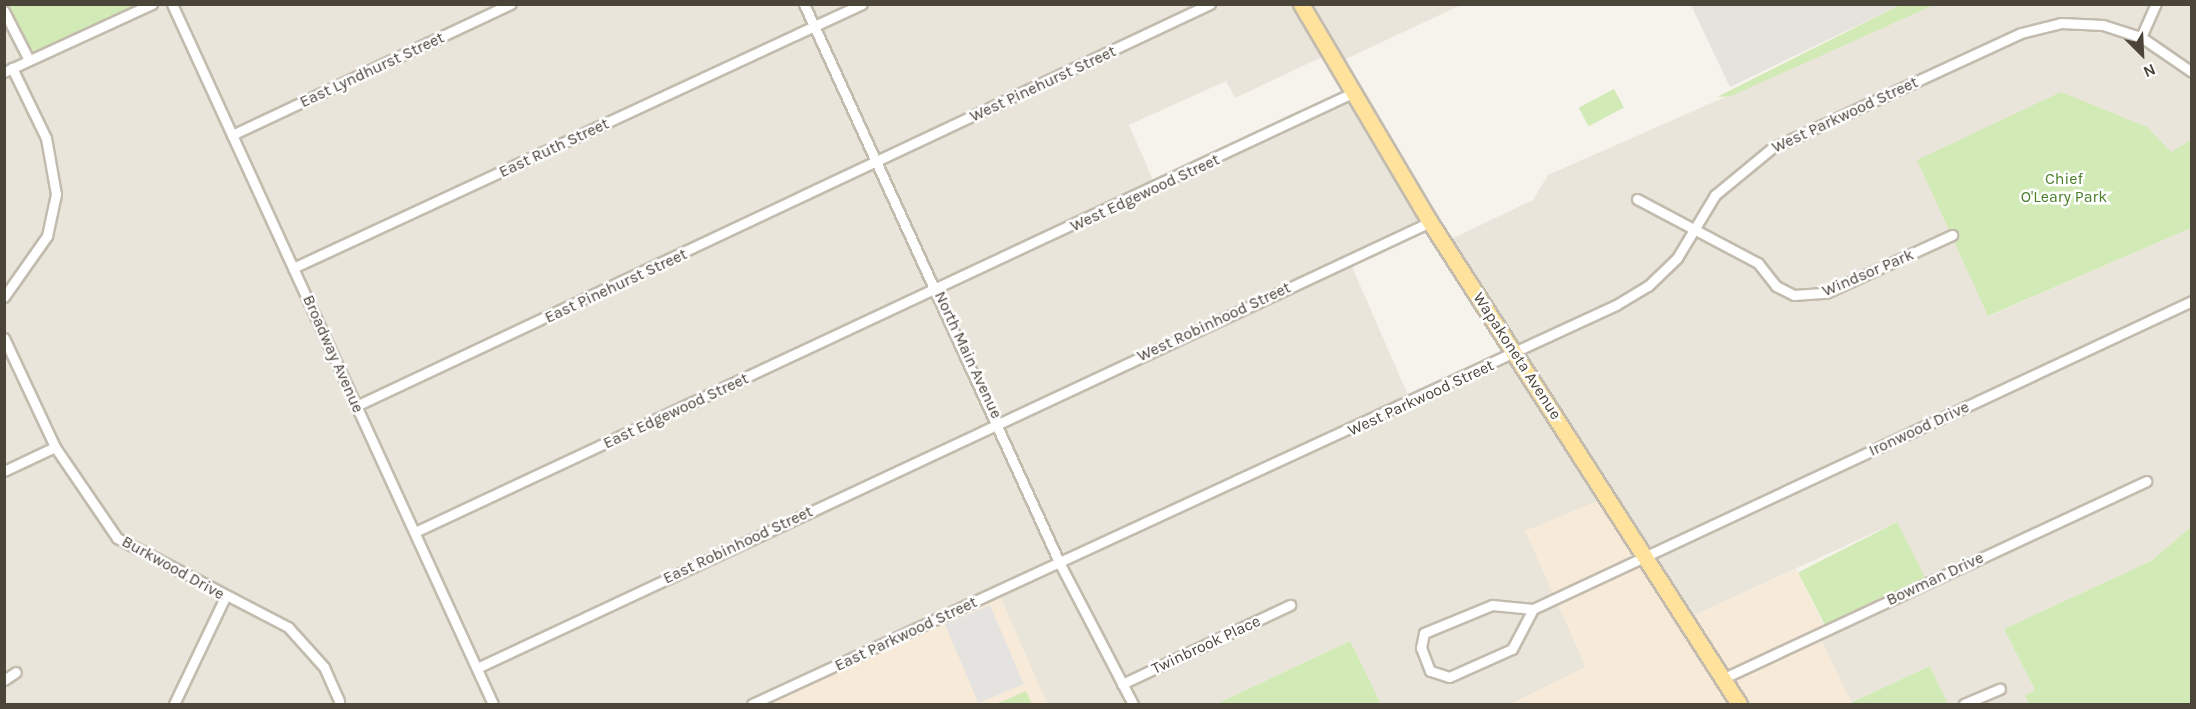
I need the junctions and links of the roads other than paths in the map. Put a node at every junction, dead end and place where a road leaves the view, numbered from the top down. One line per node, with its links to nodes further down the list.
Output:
1 (152, 4): 12 (street)
2 (172, 4): 16 (street, Broadway Avenue)
3 (511, 4): 16 (street, East Lyndhurst Street)
4 (804, 4): 10 (street, North Main Avenue)
5 (862, 4): 10 (street, East Ruth Street)
6 (1210, 4): 17 (street, West Pinehurst Street)
7 (1301, 4): 15 (main road, Wapakoneta Avenue)
8 (2156, 4): 11 (street)
9 (4, 11): 12 (street)
10 (814, 27): 17 (street, North Main Avenue); 22 (street, East Ruth Street)
11 (2141, 37): 14 (street, West Parkwood Street); 20 (street, West Parkwood Street)
12 (29, 60): 13 (street)
13 (8, 70): 24 (street)
14 (2192, 72)
15 (1352, 93): 19 (main road, Wapakoneta Avenue); 23 (street, West Edgewood Street)
16 (232, 135): 22 (street, Broadway Avenue)
17 (875, 162): 23 (street, North Main Avenue); 28 (street, East Pinehurst Street)
18 (1637, 199): 20 (street, Windsor Park)
19 (1430, 222): 27 (main road, Wapakoneta Avenue); 29 (street, West Robinhood Street)
20 (1694, 231): 21 (street, Windsor Park); 27 (street, West Parkwood Street)
21 (1952, 235)
22 (293, 268): 28 (street, Broadway Avenue)
23 (937, 289): 29 (street, North Main Avenue); 33 (street, East Edgewood Street)
24 (4, 297)
25 (2192, 301): 34 (street, Ironwood Drive)
26 (4, 338): 30 (street, Burkwood Drive)
27 (1514, 355): 34 (main road, Wapakoneta Avenue); 35 (street, West Parkwood Street)
28 (356, 406): 33 (street, Broadway Avenue)
29 (999, 421): 35 (street, North Main Avenue); 39 (street, East Robinhood Street)
30 (55, 447): 31 (street); 36 (street, Burkwood Drive)
31 (4, 471)
32 (2146, 481): 41 (street, Bowman Drive)
33 (415, 532): 39 (street, Broadway Avenue)
34 (1646, 557): 38 (street, Ironwood Drive); 41 (main road, Wapakoneta Avenue)
35 (1060, 564): 43 (street, North Main Avenue); 48 (street, East Parkwood Street)
36 (225, 597): 45 (street, Burkwood Drive); 46 (street)
37 (1290, 604): 43 (street, Twinbrook Place)
38 (1533, 609): 38 (street)
39 (477, 668): 47 (street, Broadway Avenue)
40 (16, 672): 42 (street)
41 (1724, 678): 50 (main road, Wapakoneta Avenue)
42 (4, 680)
43 (1122, 684): 49 (street, North Main Avenue)
44 (2000, 689): 51 (street)
45 (339, 701)
46 (174, 705)
47 (493, 705)
48 (752, 705)
49 (1133, 705)
50 (1739, 705)
51 (1964, 705)

